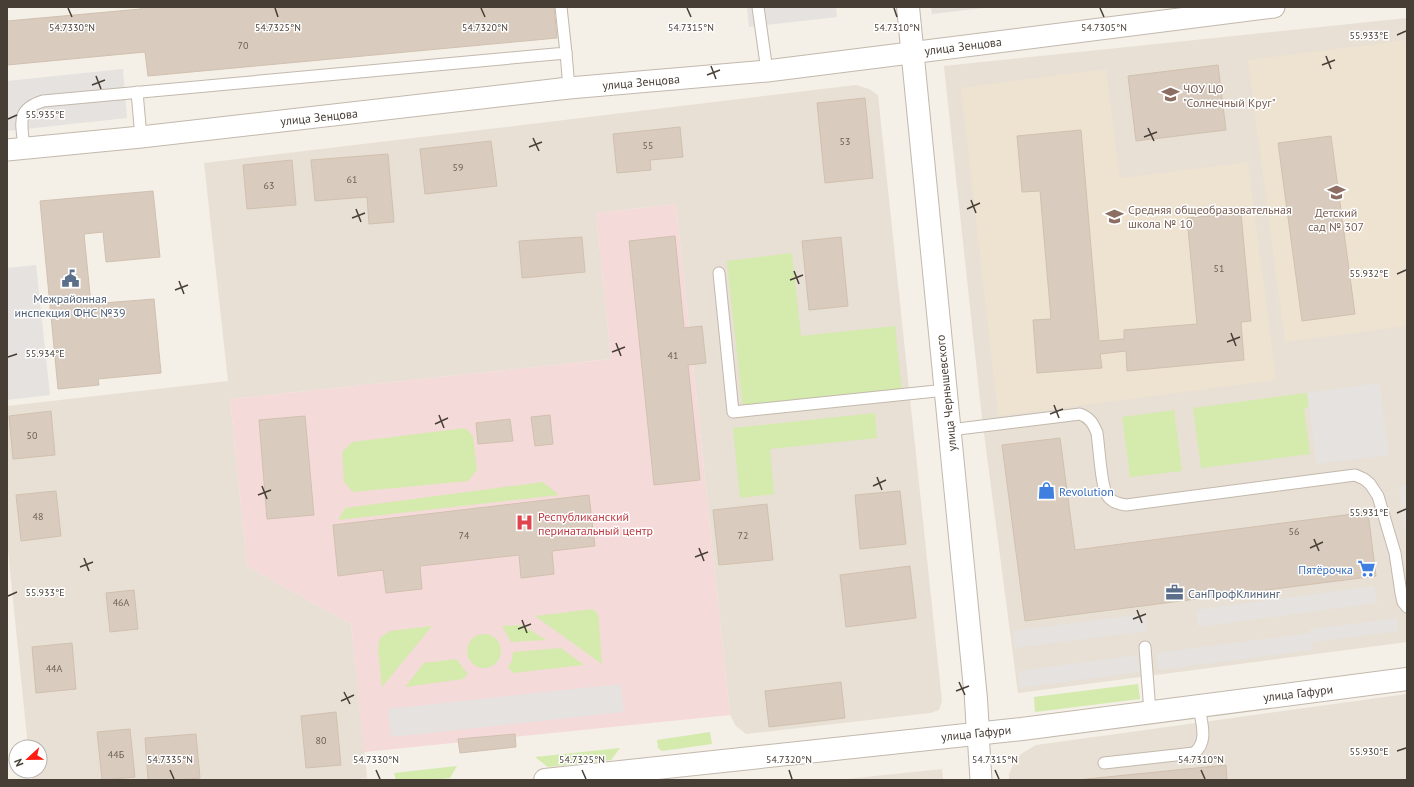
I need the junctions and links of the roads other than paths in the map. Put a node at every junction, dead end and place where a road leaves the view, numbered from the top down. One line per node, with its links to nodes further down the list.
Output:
1 (561, 7): 5 (lane)
2 (758, 7): 7 (lane)
3 (908, 7): 6 (street, улица Чернышевского)
4 (1274, 7): 6 (street, улица Зенцова)
5 (566, 53): 8 (lane); 9 (lane)
6 (912, 53): 7 (street, улица Зенцова); 13 (street, улица Чернышевского)
7 (766, 71): 8 (street, улица Зенцова)
8 (569, 88): 10 (street, улица Зенцова)
9 (136, 92): 10 (lane); 11 (lane)
10 (141, 137): 11 (street, улица Зенцова)
11 (15, 149)
12 (719, 273): 13 (lane)
13 (946, 390): 14 (street, улица Чернышевского)
14 (950, 430): 15 (lane); 20 (street, улица Чернышевского)
15 (1407, 608)
16 (1146, 647): 19 (lane)
17 (1407, 679): 18 (street, улица Гафури)
18 (1199, 706): 19 (street, улица Гафури); 21 (lane)
19 (1150, 712): 20 (street, улица Гафури)
20 (978, 733): 22 (street, улица Гафури); 23 (street, улица Чернышевского)
21 (1104, 763)
22 (545, 780)
23 (981, 780)

